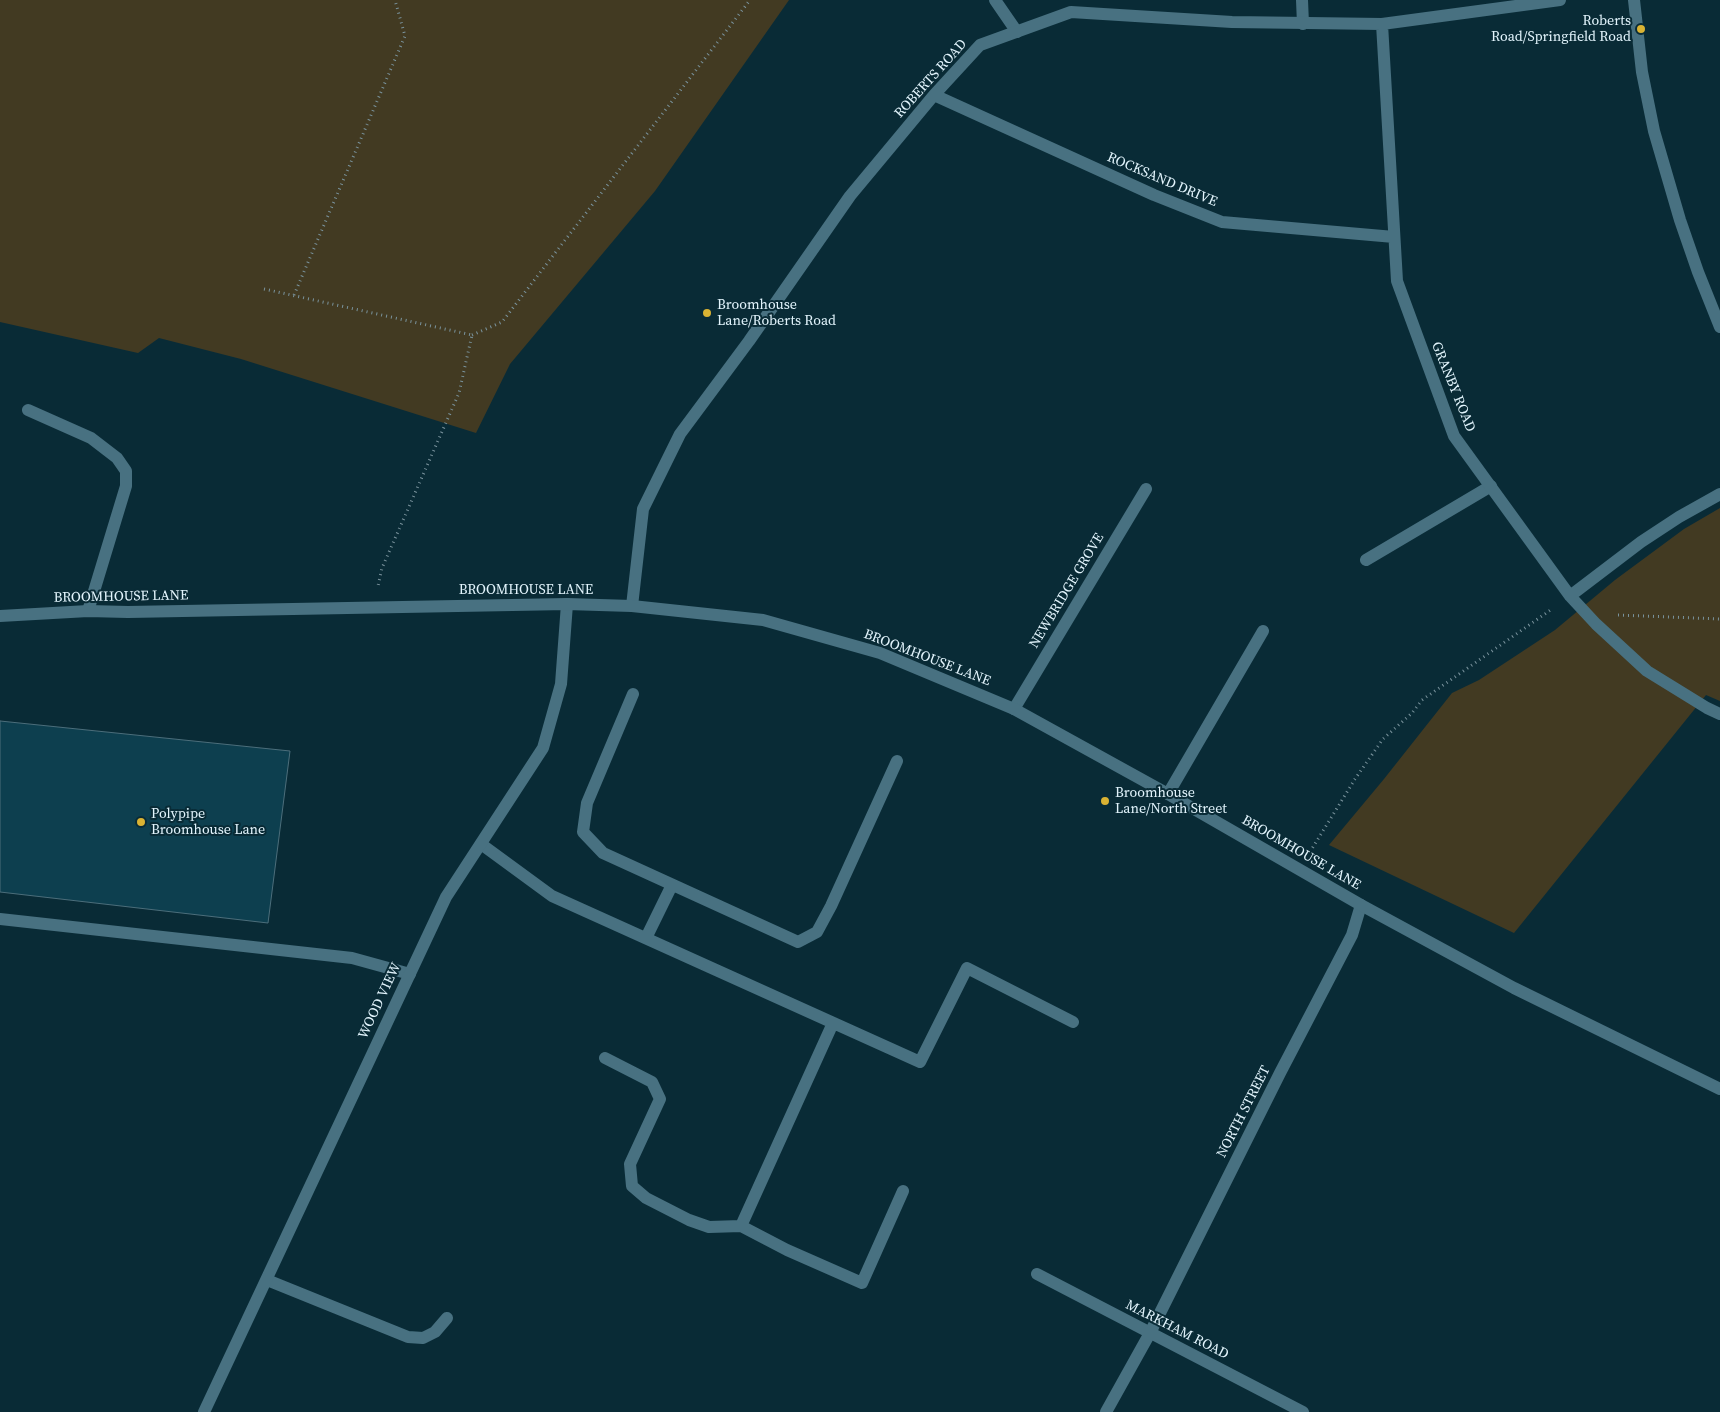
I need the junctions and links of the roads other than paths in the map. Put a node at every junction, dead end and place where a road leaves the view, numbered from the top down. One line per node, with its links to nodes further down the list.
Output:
1 (995, 0): 7 (street)
2 (1302, 0): 5 (street)
3 (1560, 0): 6 (street, ROBERTS ROAD)
4 (1634, 0): 10 (street)
5 (1303, 24): 6 (street, ROBERTS ROAD); 7 (street, ROBERTS ROAD)
6 (1382, 24): 9 (street, GRANBY ROAD)
7 (1017, 32): 8 (street, ROBERTS ROAD)
8 (934, 96): 9 (street, ROCKSAND DRIVE); 18 (street, ROBERTS ROAD)
9 (1394, 237): 12 (street, GRANBY ROAD)
10 (1720, 327)
11 (28, 410): 19 (street)
12 (1490, 486): 15 (street); 16 (street, GRANBY ROAD)
13 (1146, 489): 23 (street, NEWBRIDGE GROVE)
14 (1720, 494): 16 (street)
15 (1366, 560)
16 (1570, 596): 24 (street, GRANBY ROAD)
17 (567, 604): 18 (street, BROOMHOUSE LANE); 19 (street, BROOMHOUSE LANE); 27 (street, WOOD VIEW)
18 (632, 606): 23 (street, BROOMHOUSE LANE)
19 (88, 611): 20 (street, BROOMHOUSE LANE)
20 (0, 616)
21 (1263, 631): 26 (street)
22 (633, 694): 28 (street)
23 (1014, 709): 26 (street, BROOMHOUSE LANE)
24 (1720, 714)
25 (897, 761): 28 (street)
26 (1168, 794): 29 (street, BROOMHOUSE LANE)
27 (481, 844): 31 (street); 32 (street, WOOD VIEW)
28 (672, 884): 31 (street)
29 (1361, 904): 36 (street, BROOMHOUSE LANE); 42 (street, NORTH STREET)
30 (0, 919): 32 (street)
31 (646, 938): 34 (street)
32 (410, 974): 40 (street, WOOD VIEW)
33 (1073, 1022): 34 (street)
34 (833, 1023): 38 (street)
35 (604, 1058): 38 (street)
36 (1720, 1088)
37 (903, 1191): 38 (street)
38 (741, 1226)
39 (1037, 1274): 42 (street, MARKHAM ROAD)
40 (267, 1280): 41 (street); 43 (street, WOOD VIEW)
41 (447, 1318)
42 (1150, 1333): 44 (street, NORTH STREET); 45 (street, MARKHAM ROAD)
43 (204, 1412)
44 (1106, 1412)
45 (1303, 1412)

